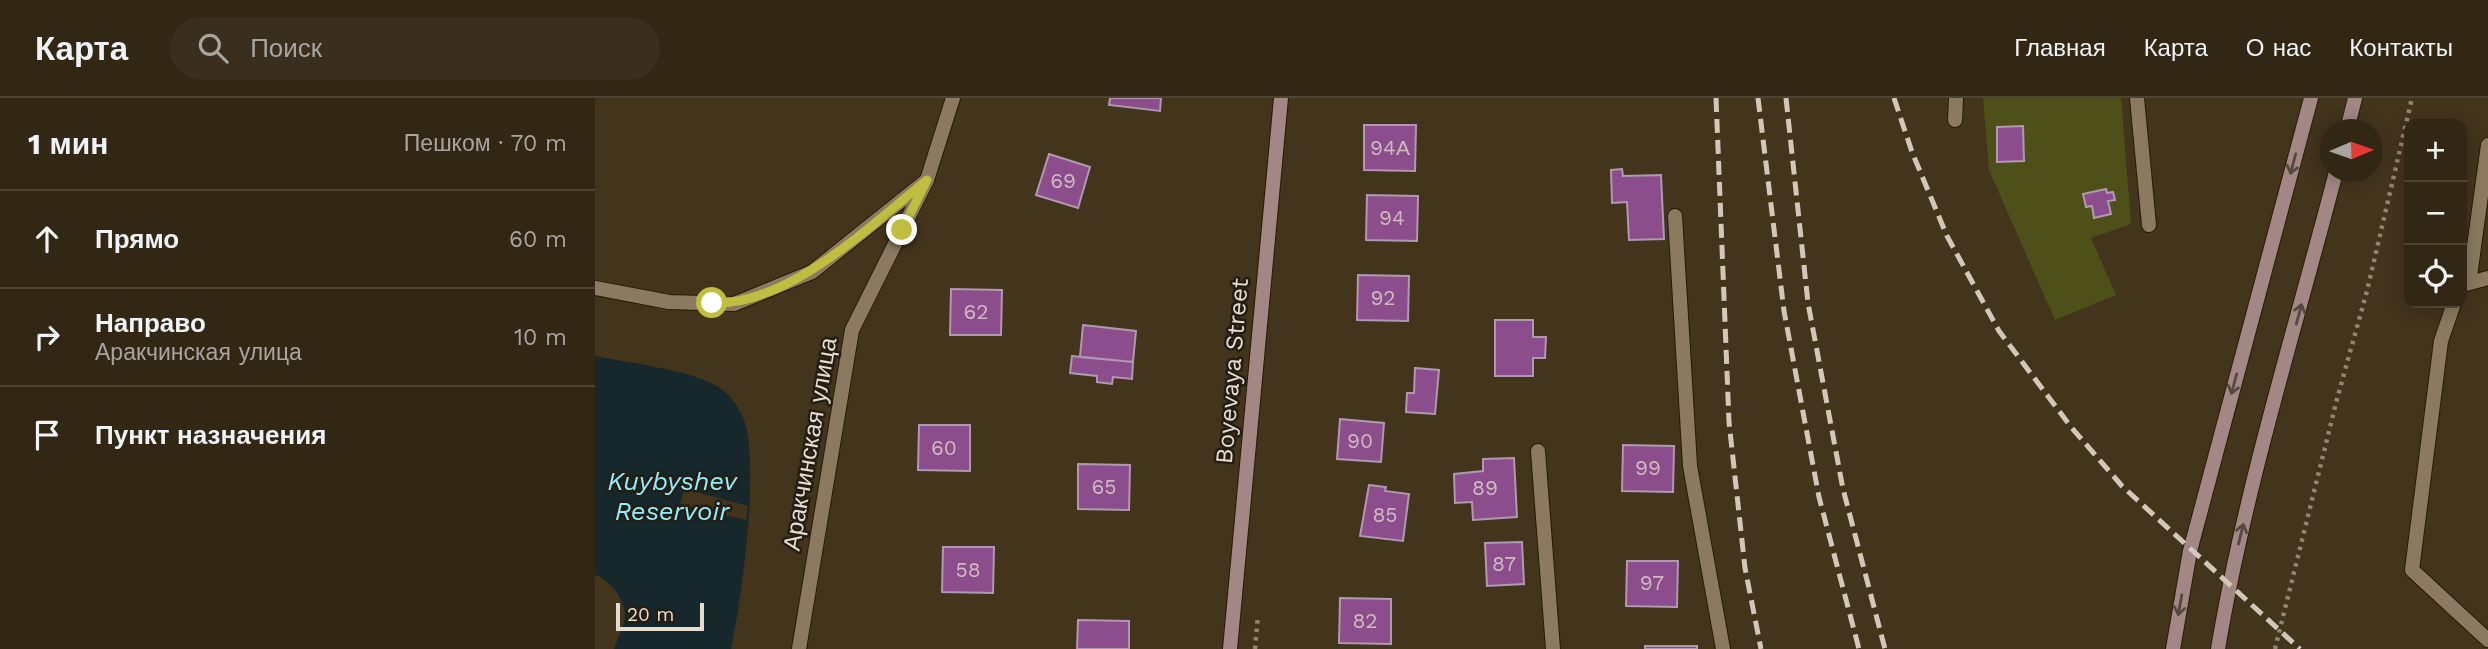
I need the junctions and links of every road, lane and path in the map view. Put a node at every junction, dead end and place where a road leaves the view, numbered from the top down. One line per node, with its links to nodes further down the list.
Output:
1 (953, 98): 11 (street, Аракчинская улица)
2 (1281, 98): 23 (main road, Boyevaya Street)
3 (1956, 98): 9 (street)
4 (2137, 98): 14 (street)
5 (2311, 98): 26 (main road, one-way to 26)
6 (2355, 98): 8 (main road)
7 (2411, 98): 28 (path)
8 (2350, 119)
9 (1955, 120)
10 (2488, 145): 15 (street)
11 (927, 180): 18 (street); 22 (street, Аракчинская улица)
12 (2333, 182): 27 (main road, one-way to 12)
13 (1675, 216): 25 (street)
14 (2149, 225)
15 (2467, 272)
16 (2488, 278): 17 (street)
17 (2467, 283)
18 (595, 288)
19 (2452, 308): 21 (street)
20 (1538, 451): 24 (street)
21 (2488, 640)
22 (799, 649)
23 (1230, 649)
24 (1553, 649)
25 (1723, 649)
26 (2173, 649)
27 (2218, 649)
28 (2275, 649)

